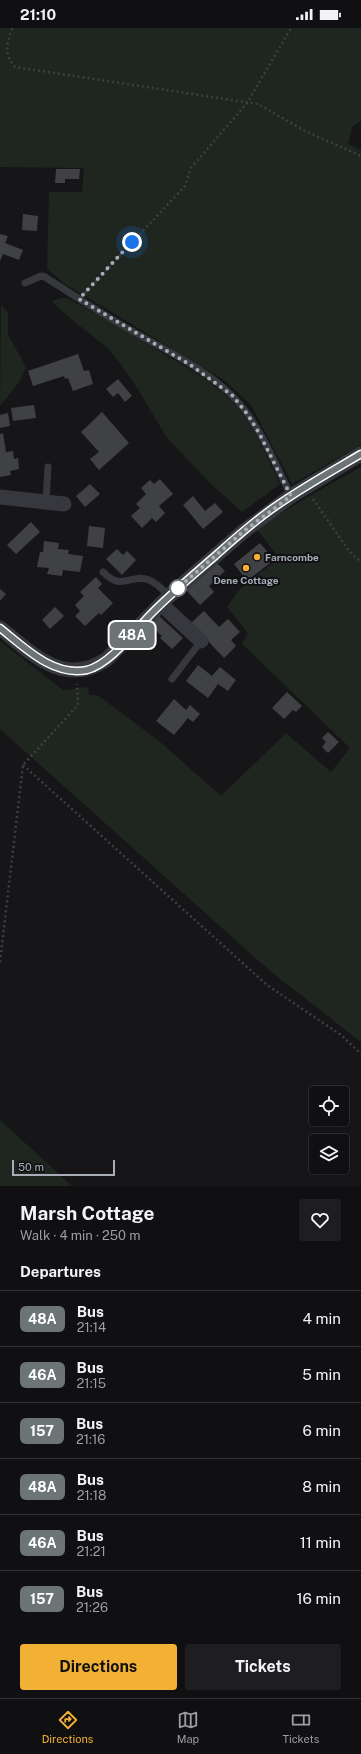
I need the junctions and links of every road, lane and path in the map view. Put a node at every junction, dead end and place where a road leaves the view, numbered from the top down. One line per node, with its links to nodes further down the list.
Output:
1 (12, 28): 3 (path)
2 (291, 28): 3 (path)
3 (247, 103): 4 (path); 6 (path)
4 (361, 156)
5 (25, 283): 6 (lane)
6 (79, 299): 10 (lane)
7 (361, 454): 9 (street)
8 (48, 467): 12 (lane)
9 (305, 487): 10 (street); 14 (path)
10 (291, 496): 16 (street)
11 (0, 497): 12 (street)
12 (46, 502): 13 (street)
13 (64, 504)
14 (361, 562)
15 (103, 572): 16 (lane)
16 (165, 600): 18 (street); 19 (street)
17 (0, 628): 19 (street)
18 (201, 641): 20 (lane)
19 (76, 671): 21 (path)
20 (172, 679)
21 (23, 764): 22 (path); 23 (path)
22 (0, 962)
23 (361, 1054)

